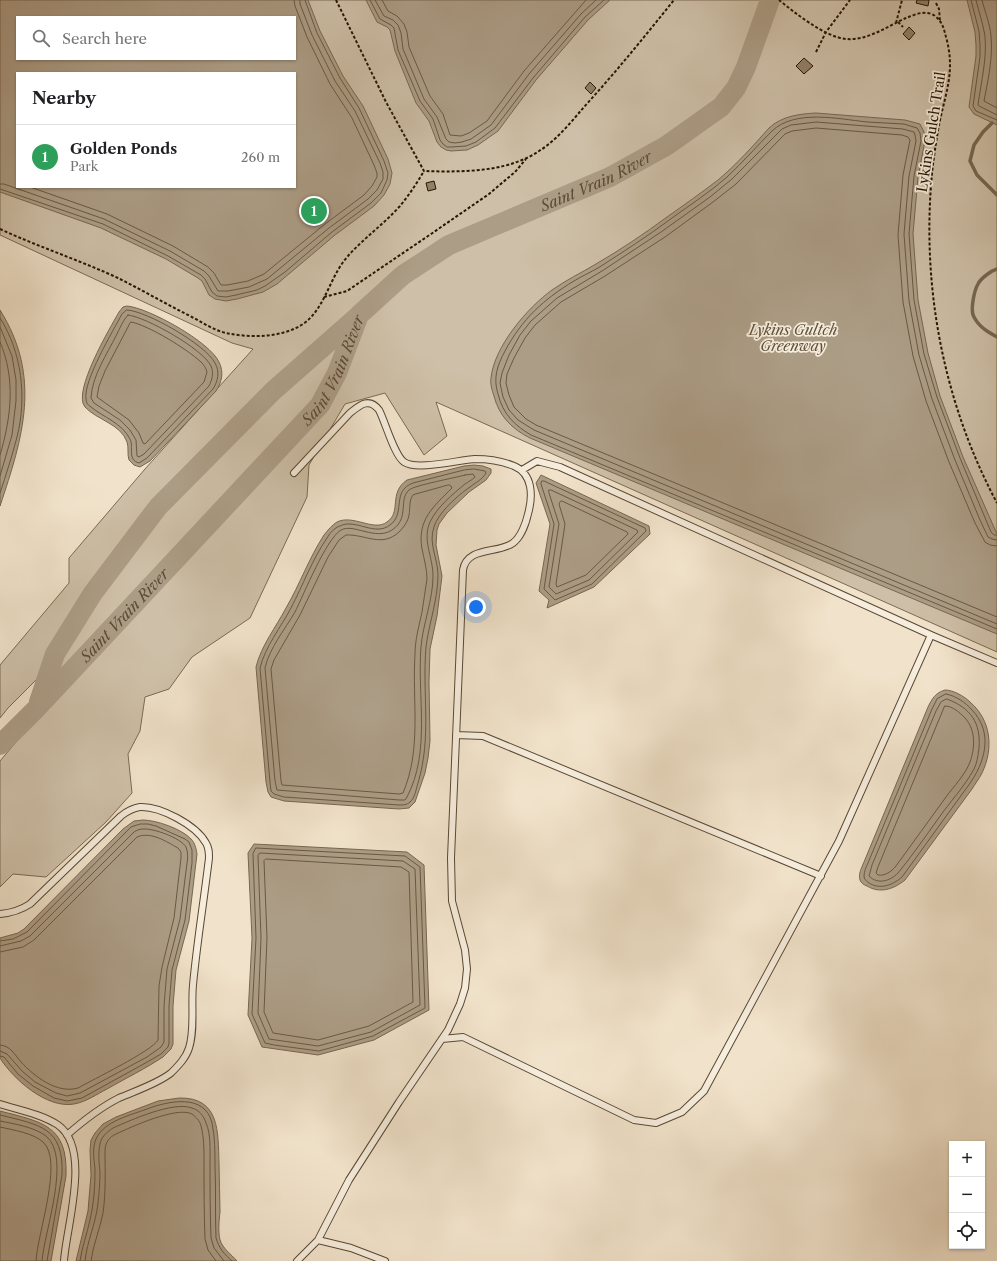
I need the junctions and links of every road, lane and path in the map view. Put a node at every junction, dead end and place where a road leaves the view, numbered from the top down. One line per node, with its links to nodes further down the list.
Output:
1 (336, 0): 13 (path)
2 (674, 0): 12 (path)
3 (779, 0): 10 (path)
4 (850, 0): 10 (path)
5 (902, 0): 7 (path)
6 (936, 3): 8 (path, Lykins Gulch Trail)
7 (897, 22): 8 (path); 9 (path); 10 (path)
8 (941, 22): 18 (path, Lykins Gulch Trail)
9 (903, 27)
10 (826, 32): 11 (path)
11 (816, 52)
12 (528, 157): 13 (path); 15 (path)
13 (424, 171): 15 (path)
14 (0, 230): 15 (path)
15 (324, 297)
16 (522, 470): 17 (lane); 19 (lane); 21 (lane)
17 (294, 473)
18 (997, 503)
19 (931, 635): 20 (lane); 22 (lane)
20 (997, 663)
21 (456, 734): 22 (lane); 24 (lane)
22 (821, 876): 24 (lane)
23 (0, 914): 26 (lane)
24 (442, 1039): 27 (lane)
25 (0, 1104): 26 (lane)
26 (67, 1135): 28 (lane)
27 (318, 1240): 29 (lane); 30 (lane)
28 (64, 1261)
29 (297, 1261)
30 (385, 1261)

